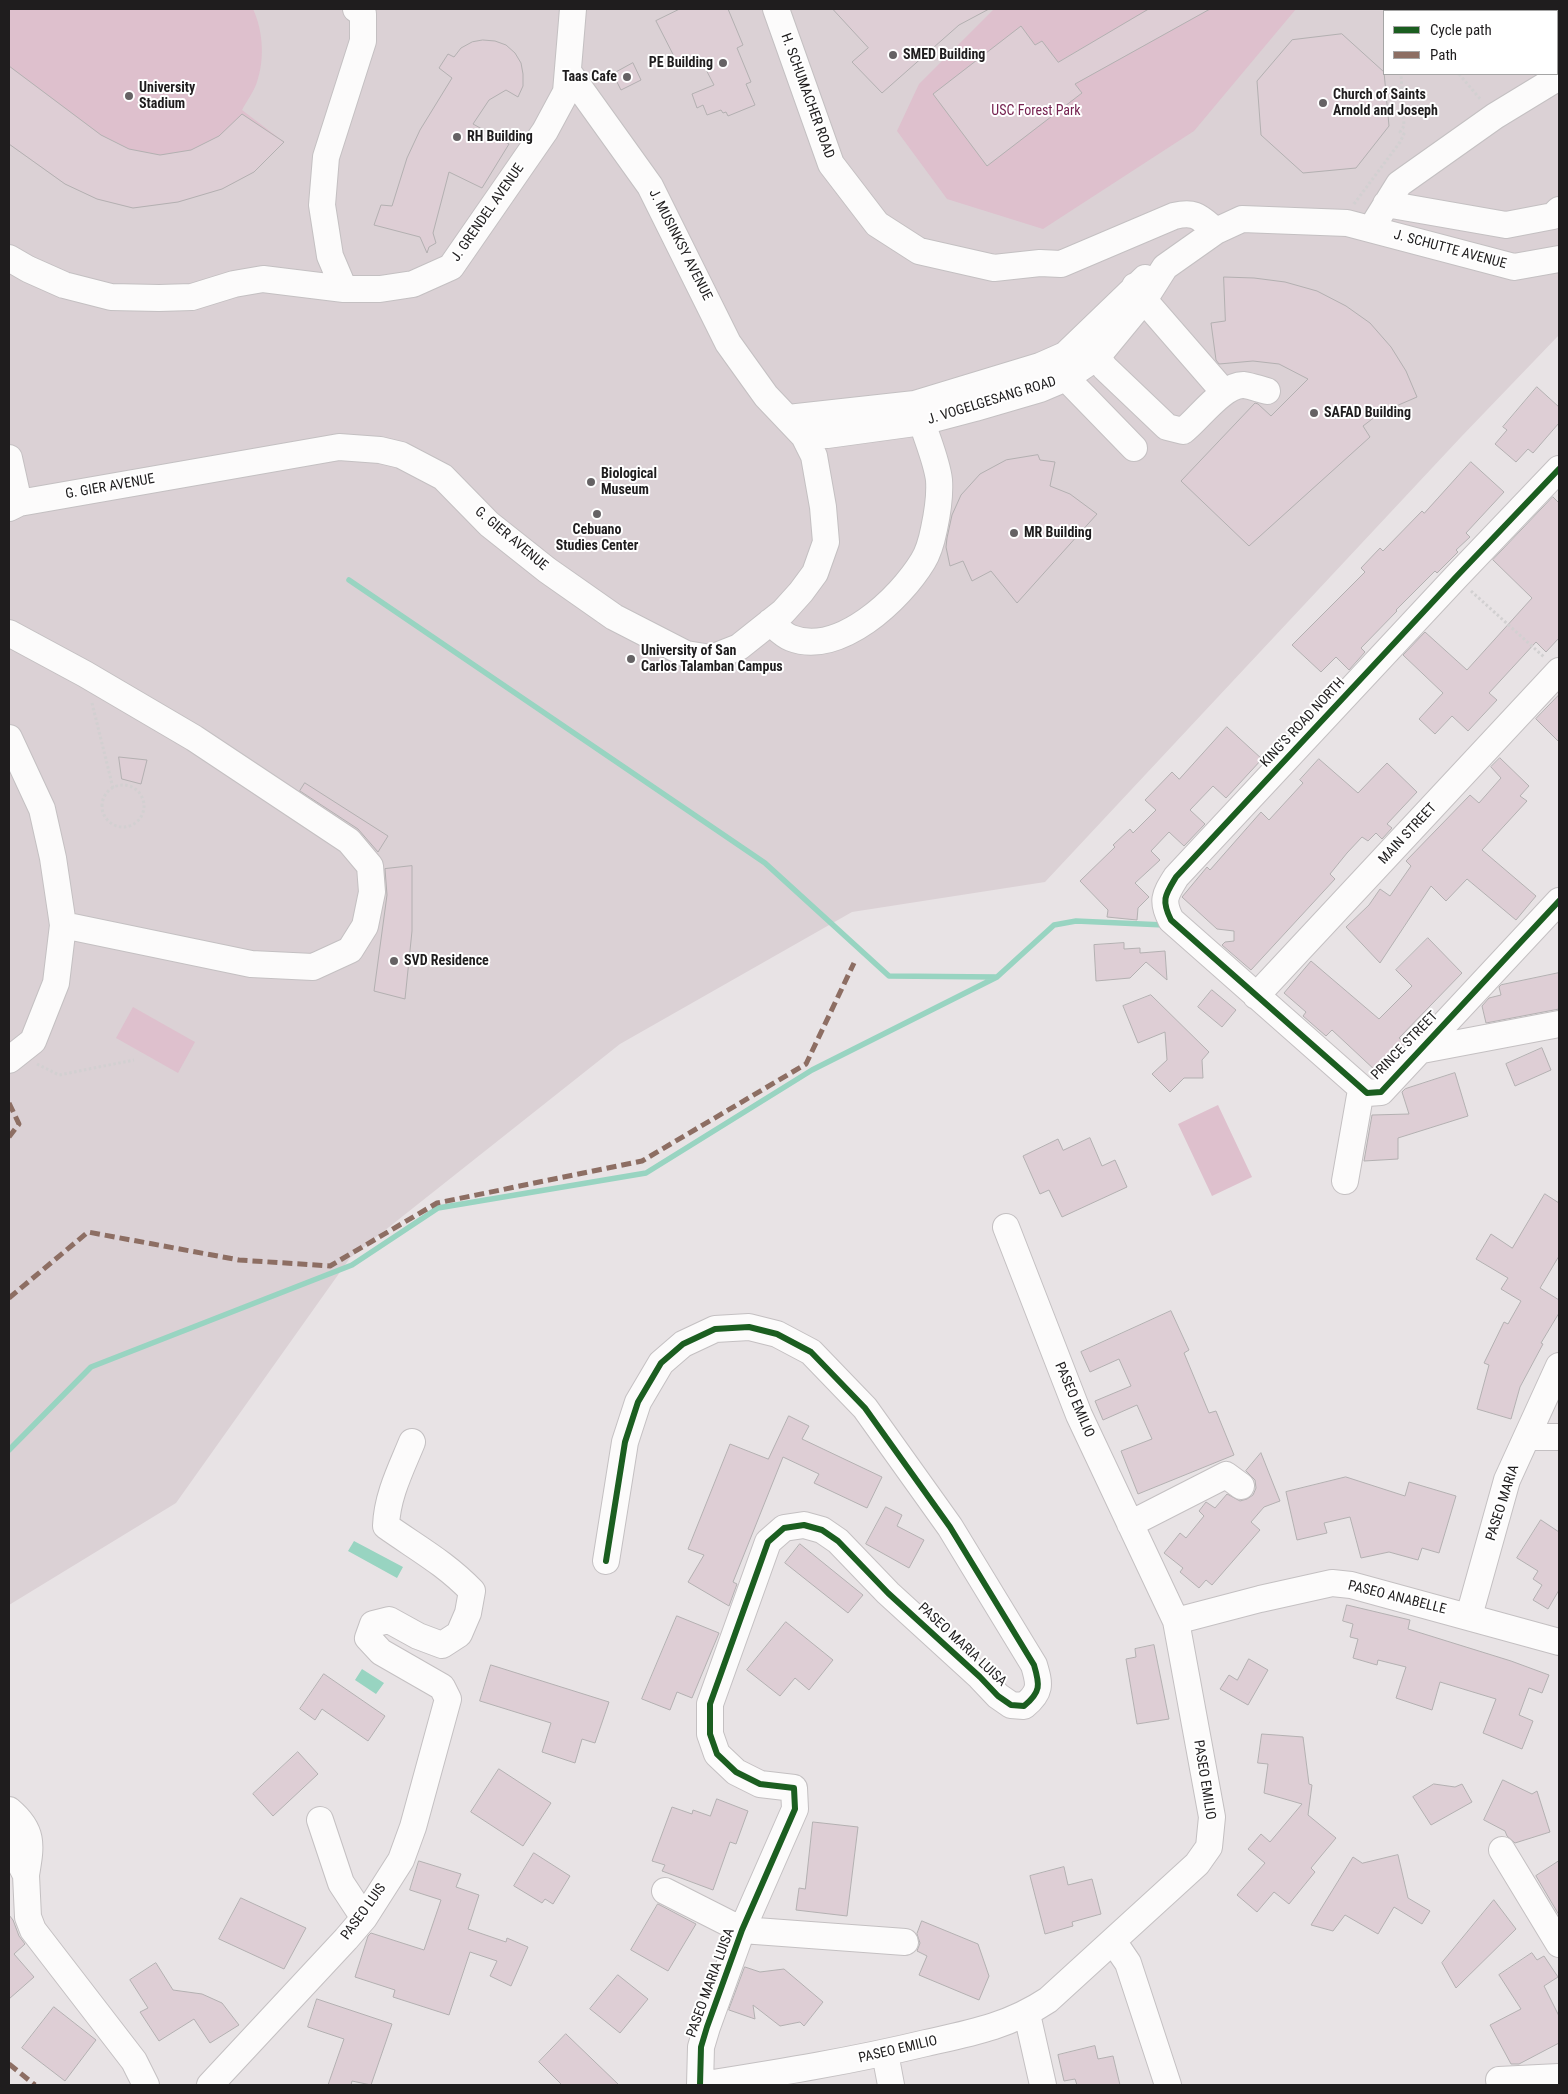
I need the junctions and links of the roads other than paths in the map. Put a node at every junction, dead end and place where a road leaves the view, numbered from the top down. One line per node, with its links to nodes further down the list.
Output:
1 (356, 9): 13 (street)
2 (573, 9): 4 (street, J. GRENDEL AVENUE)
3 (776, 9): 10 (street, H. SCHUMACHER ROAD)
4 (569, 73): 13 (street, J. GRENDEL AVENUE); 20 (street, J. MUSINKSY AVENUE)
5 (1559, 77): 6 (street)
6 (1386, 204): 7 (street); 9 (street)
7 (1559, 210)
8 (1340, 223): 9 (street, J. SCHUTTE AVENUE); 10 (street, J. VOGELGESANG ROAD)
9 (1371, 229): 12 (street, J. SCHUTTE AVENUE)
10 (1216, 231): 14 (street, J. VOGELGESANG ROAD)
11 (9, 258): 13 (street, J. GRENDEL AVENUE)
12 (1559, 259)
13 (344, 289)
14 (1139, 293): 15 (street, J. VOGELGESANG ROAD); 18 (street); 20 (street, J. VOGELGESANG ROAD)
15 (1098, 357): 16 (street, J. VOGELGESANG ROAD); 18 (street)
16 (1066, 378): 19 (street, J. VOGELGESANG ROAD); 21 (street)
17 (1267, 391): 18 (street)
18 (1224, 392)
19 (922, 422): 20 (street, J. VOGELGESANG ROAD); 25 (street)
20 (796, 427): 25 (street, G. GIER AVENUE)
21 (1134, 448)
22 (9, 458): 24 (street)
23 (1559, 469): 31 (street, KING'S ROAD NORTH)
24 (14, 506): 25 (street, G. GIER AVENUE)
25 (770, 622)
26 (9, 633): 30 (street)
27 (1559, 671): 31 (street, MAIN STREET)
28 (9, 738): 30 (street)
29 (1559, 901): 33 (street, PRINCE STREET)
30 (63, 925): 34 (street)
31 (1256, 996): 35 (street, PRINCE STREET)
32 (1559, 1024): 33 (street)
33 (1422, 1050): 35 (street, PRINCE STREET)
34 (12, 1057)
35 (1361, 1090): 36 (street)
36 (1345, 1181)
37 (1006, 1227): 43 (street, PASEO EMILIO)
38 (1559, 1366): 39 (street, PASEO MARIA)
39 (1528, 1437): 40 (street); 45 (street, PASEO MARIA)
40 (1559, 1437)
41 (412, 1442): 54 (street, PASEO LUIS)
42 (1241, 1486): 43 (street)
43 (1130, 1524): 46 (street, PASEO EMILIO)
44 (606, 1561): 55 (street, PASEO MARIA LUISA)
45 (1469, 1616): 46 (street, PASEO ANABELLE); 47 (street, PASEO ANABELLE)
46 (1176, 1621): 56 (street, PASEO EMILIO)
47 (1559, 1642)
48 (9, 1810): 52 (street)
49 (320, 1820): 54 (street)
50 (9, 1842): 52 (street)
51 (1502, 1850): 58 (street)
52 (26, 1875): 63 (street)
53 (665, 1891): 55 (street)
54 (364, 1918): 64 (street, PASEO LUIS)
55 (742, 1930): 57 (street); 65 (street, PASEO MARIA LUISA)
56 (1113, 1941): 59 (street, PASEO EMILIO); 68 (street)
57 (905, 1942)
58 (1559, 1944)
59 (1027, 2014): 60 (street, PASEO EMILIO); 67 (street)
60 (884, 2054): 65 (street, PASEO EMILIO); 66 (street)
61 (1559, 2077): 62 (street)
62 (1498, 2080)
63 (146, 2085)
64 (210, 2085)
65 (700, 2085)
66 (891, 2085)
67 (1043, 2085)
68 (1168, 2085)

